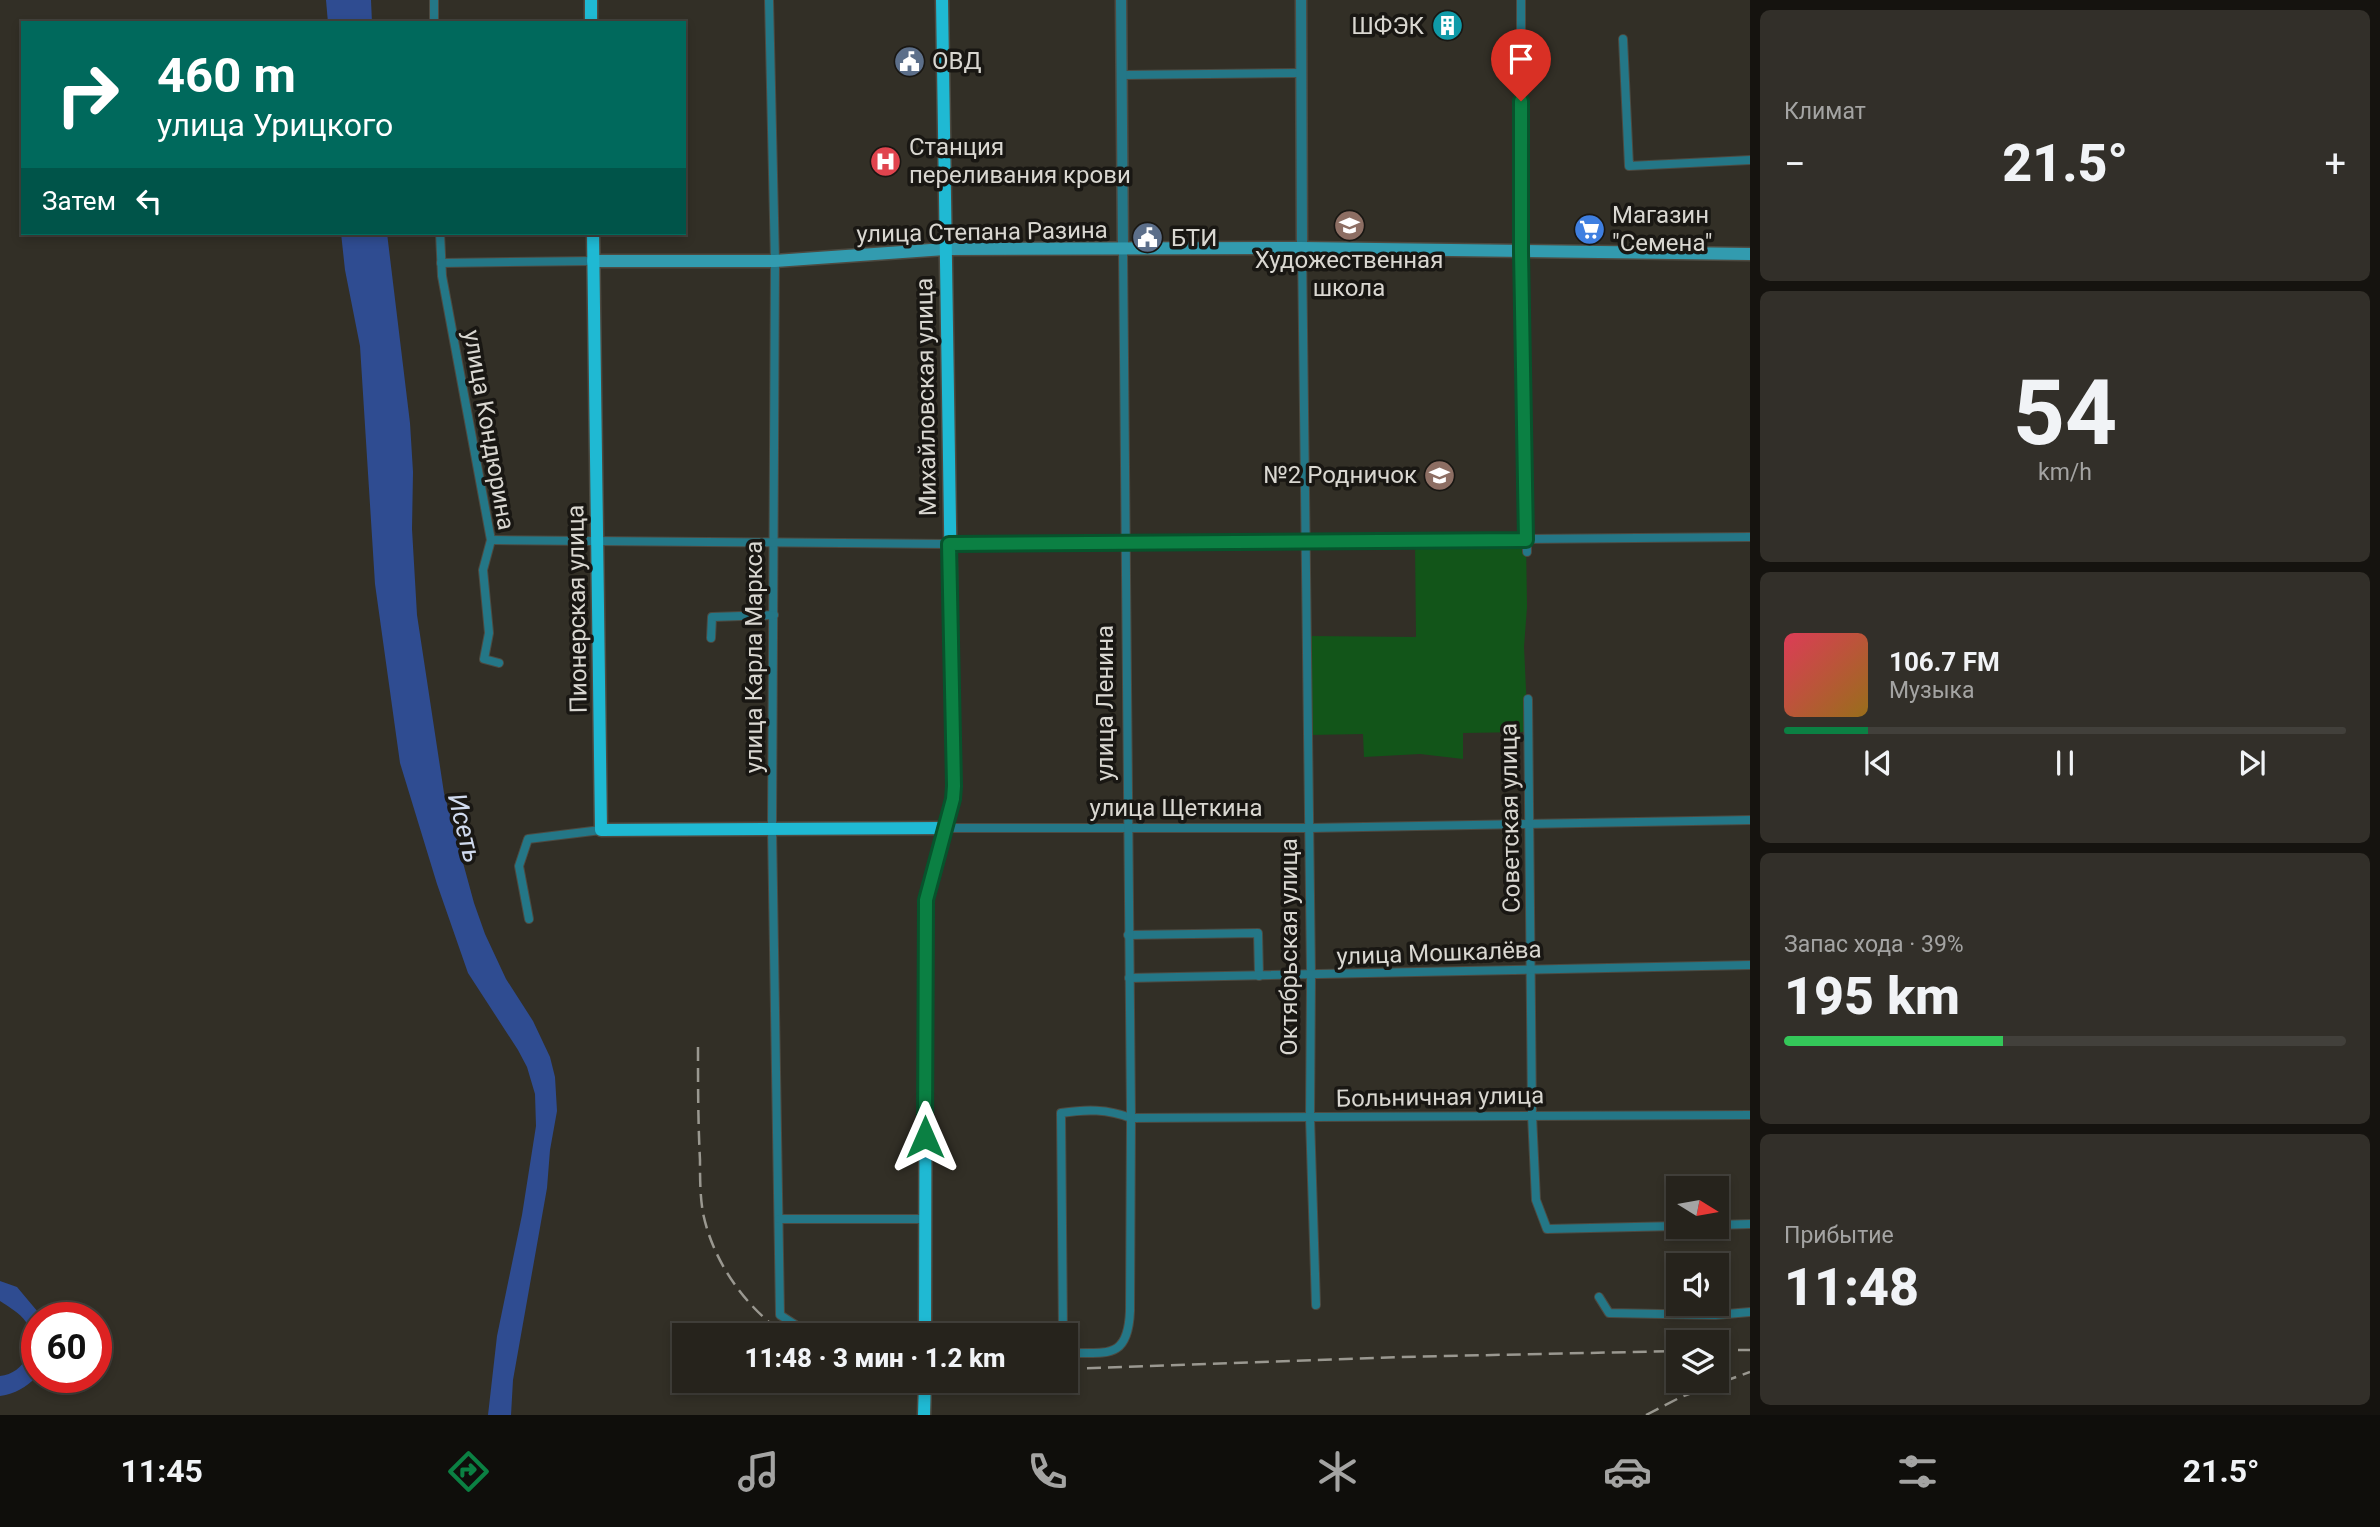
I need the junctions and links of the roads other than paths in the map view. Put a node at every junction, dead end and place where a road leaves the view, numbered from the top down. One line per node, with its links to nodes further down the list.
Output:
1 (434, 0): 8 (street)
2 (591, 0): 9 (main road)
3 (769, 0): 22 (street, улица Карла Маркса)
4 (942, 0): 17 (main road, Михайловская улица)
5 (1121, 0): 12 (street, улица Ленина)
6 (1301, 0): 11 (street, Октябрьская улица)
7 (1521, 0): 19 (street)
8 (434, 21)
9 (591, 21)
10 (1623, 39): 13 (street)
11 (1302, 73): 12 (street); 16 (street, Октябрьская улица)
12 (1123, 75): 18 (street, улица Ленина)
13 (1750, 160)
14 (440, 235): 23 (street, улица Кондюрина)
15 (593, 235): 21 (main road, Пионерская улица)
16 (1302, 248): 18 (main road, улица Степана Разина); 19 (main road, улица Степана Разина); 29 (street, Октябрьская улица)
17 (945, 249): 18 (main road, улица Степана Разина); 22 (main road, улица Степана Разина); 30 (main road, Михайловская улица)
18 (1124, 250): 31 (street, улица Ленина)
19 (1521, 252): 20 (main road, улица Степана Разина); 26 (street)
20 (1750, 254)
21 (593, 261): 22 (main road, улица Степана Разина); 23 (street); 27 (main road, Пионерская улица)
22 (775, 261): 28 (street, улица Карла Маркса)
23 (441, 263): 25 (street, улица Кондюрина)
24 (1750, 537): 26 (street)
25 (491, 540): 27 (street); 35 (street, улица Кондюрина)
26 (1526, 540): 29 (street); 32 (street)
27 (598, 541): 28 (street); 42 (main road, Пионерская улица)
28 (775, 542): 30 (street); 33 (street, улица Карла Маркса)
29 (1307, 542): 31 (street); 41 (street, Октябрьская улица)
30 (949, 544): 31 (street); 40 (main road, Михайловская улица)
31 (1125, 544): 43 (street, улица Ленина)
32 (1527, 552)
33 (774, 615): 34 (street); 39 (street, улица Карла Маркса)
34 (711, 638)
35 (499, 663)
36 (1528, 699): 38 (street, Советская улица)
37 (1750, 820): 38 (street, улица Щеткина)
38 (1530, 822): 41 (street, улица Щеткина); 47 (street, Советская улица)
39 (772, 828): 40 (main road, улица Щеткина); 42 (main road, улица Щеткина); 55 (street, улица Карла Маркса)
40 (945, 828): 43 (street, улица Щеткина); 56 (main road, Михайловская улица)
41 (1310, 828): 43 (street, улица Щеткина); 49 (street, Октябрьская улица)
42 (601, 830): 44 (street)
43 (1127, 830): 45 (street, улица Ленина)
44 (529, 919)
45 (1128, 936): 48 (street); 50 (street, улица Ленина)
46 (1750, 965): 47 (street, улица Мошкалёва)
47 (1531, 969): 49 (street, улица Мошкалёва); 51 (street, Советская улица)
48 (1259, 976): 49 (street, улица Мошкалёва); 50 (street, улица Мошкалёва)
49 (1311, 976): 54 (street, Октябрьская улица)
50 (1129, 978): 53 (street, улица Ленина)
51 (1532, 1115): 52 (street, Больничная улица); 54 (street, Больничная улица); 59 (street, Советская улица)
52 (1750, 1115)
53 (1131, 1118): 54 (street, Больничная улица); 65 (street, Больничная улица); 66 (street, улица Ленина)
54 (1310, 1118): 61 (street, Октябрьская улица)
55 (779, 1219): 56 (street); 63 (street, улица Карла Маркса)
56 (925, 1219): 64 (main road, Михайловская улица)
57 (1729, 1224): 58 (street)
58 (1750, 1224)
59 (1666, 1226)
60 (1599, 1297): 62 (street)
61 (1316, 1305)
62 (1750, 1312)
63 (792, 1323)
64 (925, 1323)
65 (1063, 1323)
66 (1078, 1352)
67 (925, 1393): 68 (main road)
68 (924, 1415)

